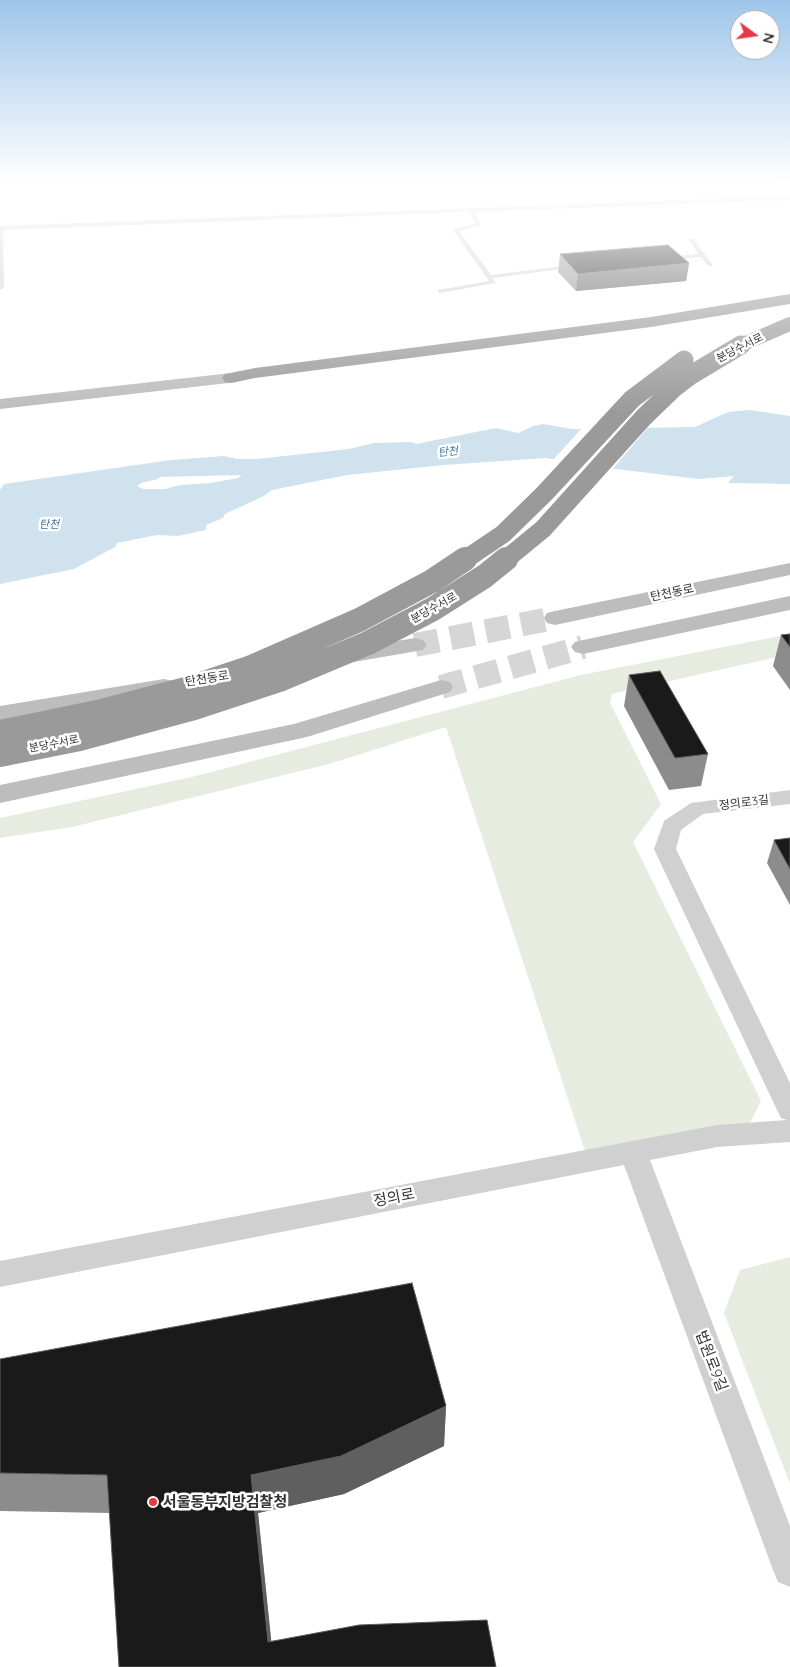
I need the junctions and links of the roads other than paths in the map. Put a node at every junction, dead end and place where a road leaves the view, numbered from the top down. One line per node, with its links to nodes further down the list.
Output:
1 (0, 258): 10 (lane)
2 (476, 258): 9 (lane)
3 (675, 258): 5 (lane)
4 (704, 258): 7 (lane)
5 (664, 259)
6 (576, 266): 9 (lane)
7 (710, 266)
8 (549, 277): 9 (lane)
9 (491, 279): 11 (lane)
10 (0, 288)
11 (440, 291)
12 (790, 299): 16 (highway)
13 (790, 312): 25 (highway, 분당수서로, bridge)
14 (790, 316): 16 (highway)
15 (790, 324): 26 (highway, 분당수서로, bridge)
16 (231, 378): 17 (street)
17 (0, 404)
18 (790, 568): 20 (street, 탄천동로)
19 (790, 603): 22 (street)
20 (555, 618)
21 (415, 645): 24 (street, 탄천동로)
22 (583, 647)
23 (441, 687): 27 (street)
24 (0, 714)
25 (0, 732)
26 (0, 755)
27 (0, 794)
28 (790, 797): 29 (street, 정의로3길)
29 (790, 1110)
30 (790, 1131): 31 (street, 정의로)
31 (633, 1152): 32 (street, 정의로); 33 (street, 법원로9길)
32 (0, 1274)
33 (790, 1570)

